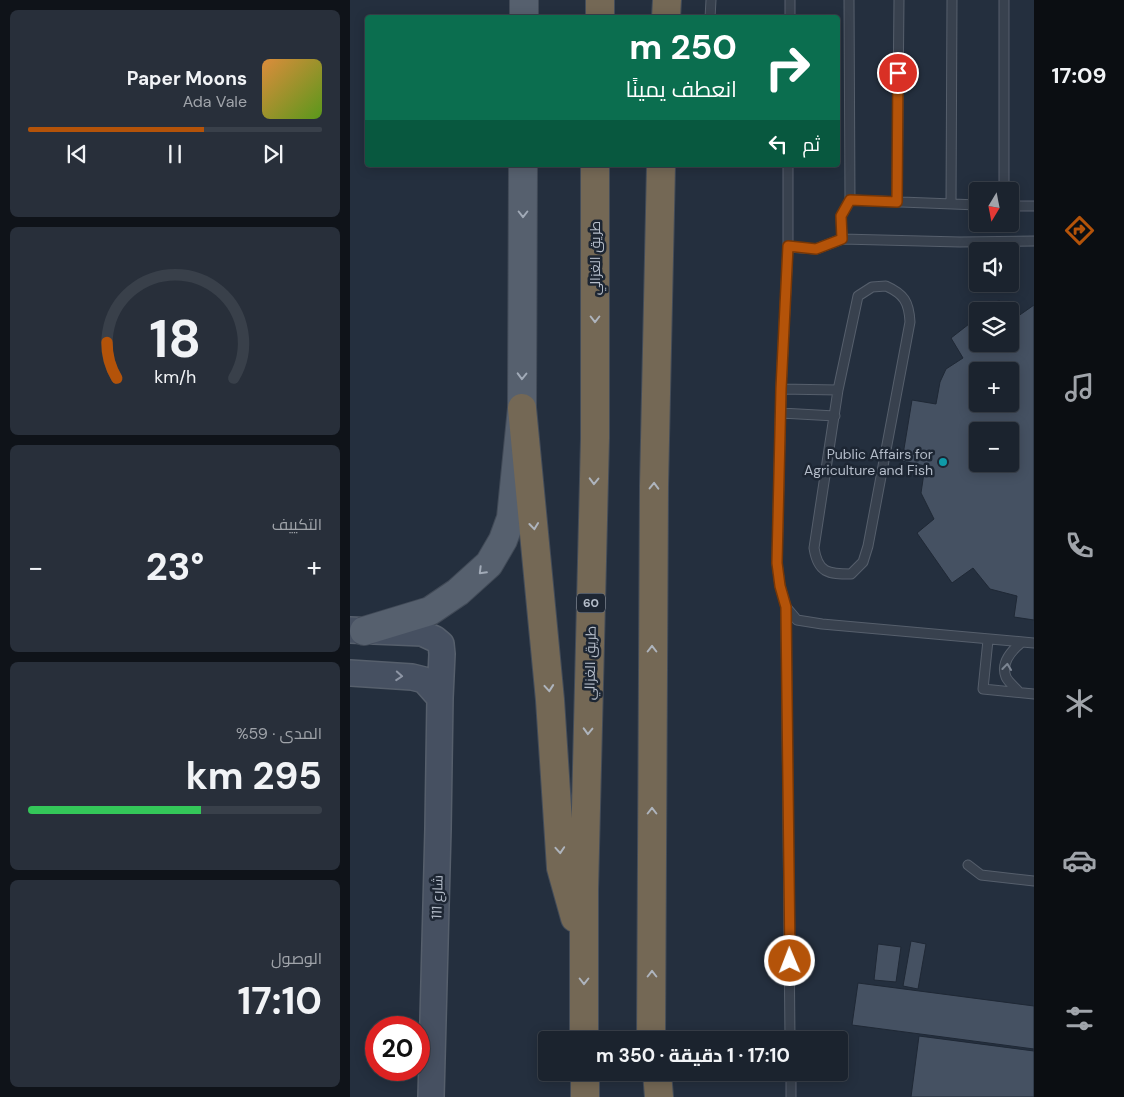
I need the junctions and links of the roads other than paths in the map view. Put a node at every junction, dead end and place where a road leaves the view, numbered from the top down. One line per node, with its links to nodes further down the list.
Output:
1 (524, 0): 9 (main road)
2 (600, 0): 10 (highway)
3 (711, 0): 11 (lane)
4 (790, 0): 12 (lane)
5 (849, 0): 18 (lane)
6 (898, 0): 19 (lane)
7 (952, 0): 20 (lane)
8 (1004, 0): 17 (lane)
9 (524, 15)
10 (600, 15)
11 (710, 15)
12 (790, 15)
13 (523, 167): 29 (main road, one-way to 29)
14 (595, 167): 43 (highway, طريق الغزالي / 60, one-way to 43)
15 (788, 167): 26 (lane)
16 (666, 169): 45 (highway, one-way to 16)
17 (1004, 182)
18 (850, 200): 19 (lane); 24 (lane)
19 (897, 202): 20 (lane)
20 (951, 204): 21 (lane)
21 (969, 205)
22 (1019, 206): 23 (lane)
23 (1034, 206)
24 (842, 239): 25 (lane); 26 (lane)
25 (1034, 241)
26 (788, 246): 27 (lane)
27 (781, 389): 28 (lane); 30 (lane)
28 (838, 390): 31 (lane); 31 (lane)
29 (522, 408): 33 (main road, one-way to 33); 43 (highway, one-way to 43)
30 (781, 413): 31 (lane); 32 (lane)
31 (835, 416)
32 (786, 607): 34 (lane); 46 (lane)
33 (357, 631): 40 (street, شارع 111)
34 (988, 640): 35 (lane); 38 (lane)
35 (1022, 642): 36 (lane); 38 (lane, one-way to 35)
36 (1034, 644)
37 (350, 673): 40 (street, one-way to 40)
38 (1019, 692): 39 (lane)
39 (1034, 694)
40 (440, 698): 51 (street, شارع 111)
41 (968, 865): 42 (lane)
42 (1034, 881)
43 (584, 948): 44 (highway, طريق الغزالي / 60, one-way to 44)
44 (584, 1031)
45 (652, 1031)
46 (790, 1031)
47 (585, 1081): 52 (highway)
48 (650, 1081): 53 (highway)
49 (658, 1081): 54 (highway)
50 (791, 1081): 55 (lane)
51 (431, 1097)
52 (585, 1097)
53 (650, 1097)
54 (659, 1097)
55 (791, 1097)

